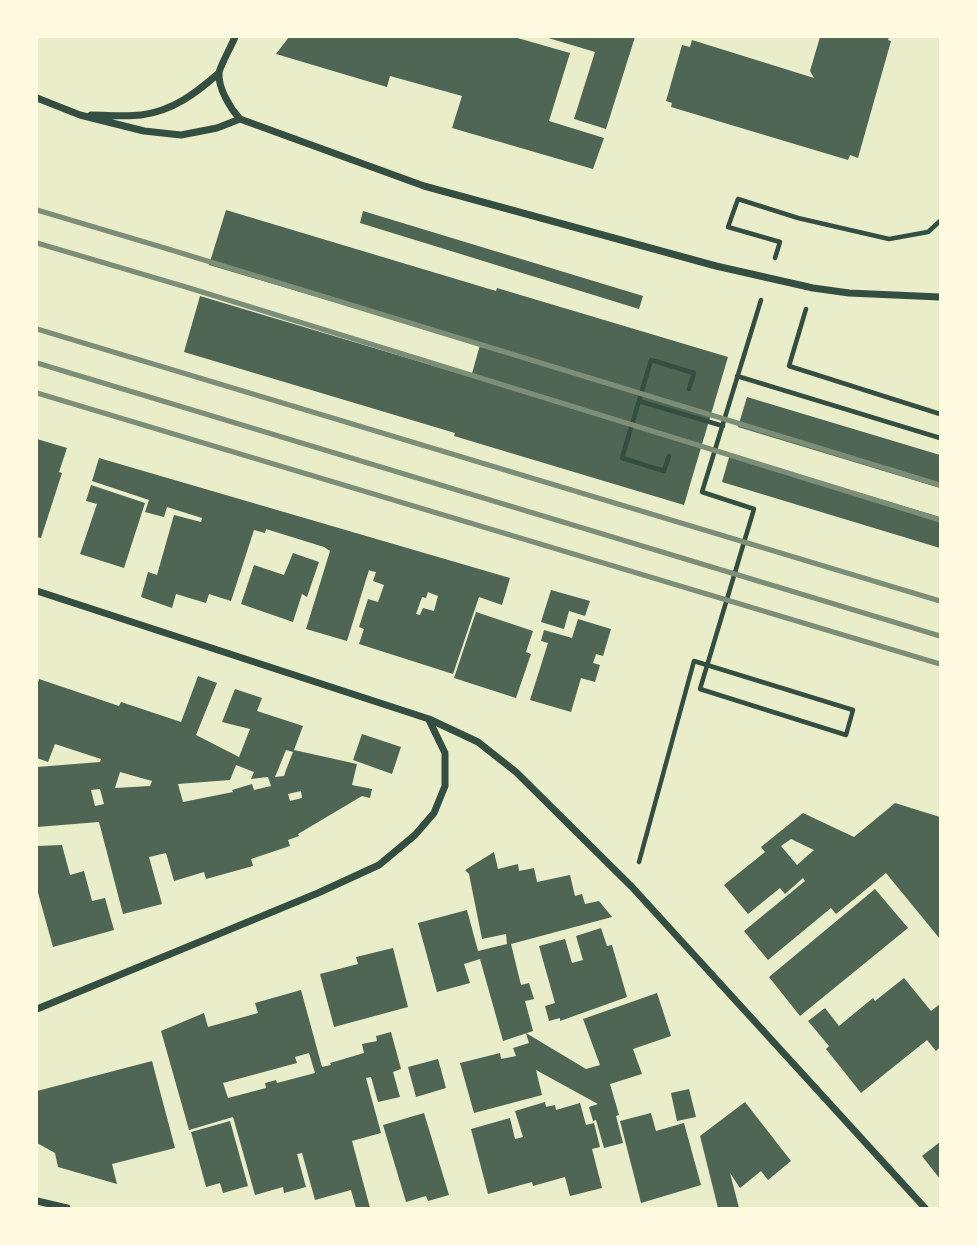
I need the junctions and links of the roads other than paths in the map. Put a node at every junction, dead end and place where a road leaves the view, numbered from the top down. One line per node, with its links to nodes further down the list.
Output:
1 (235, 37): 2 (street)
2 (219, 73): 4 (street); 5 (street)
3 (37, 98): 4 (street)
4 (80, 115): 5 (street)
5 (240, 119): 6 (street)
6 (940, 297)
7 (37, 591): 8 (street)
8 (429, 719): 9 (street); 12 (street)
9 (37, 1009)
10 (37, 1201): 11 (street)
11 (67, 1208)
12 (925, 1208)

